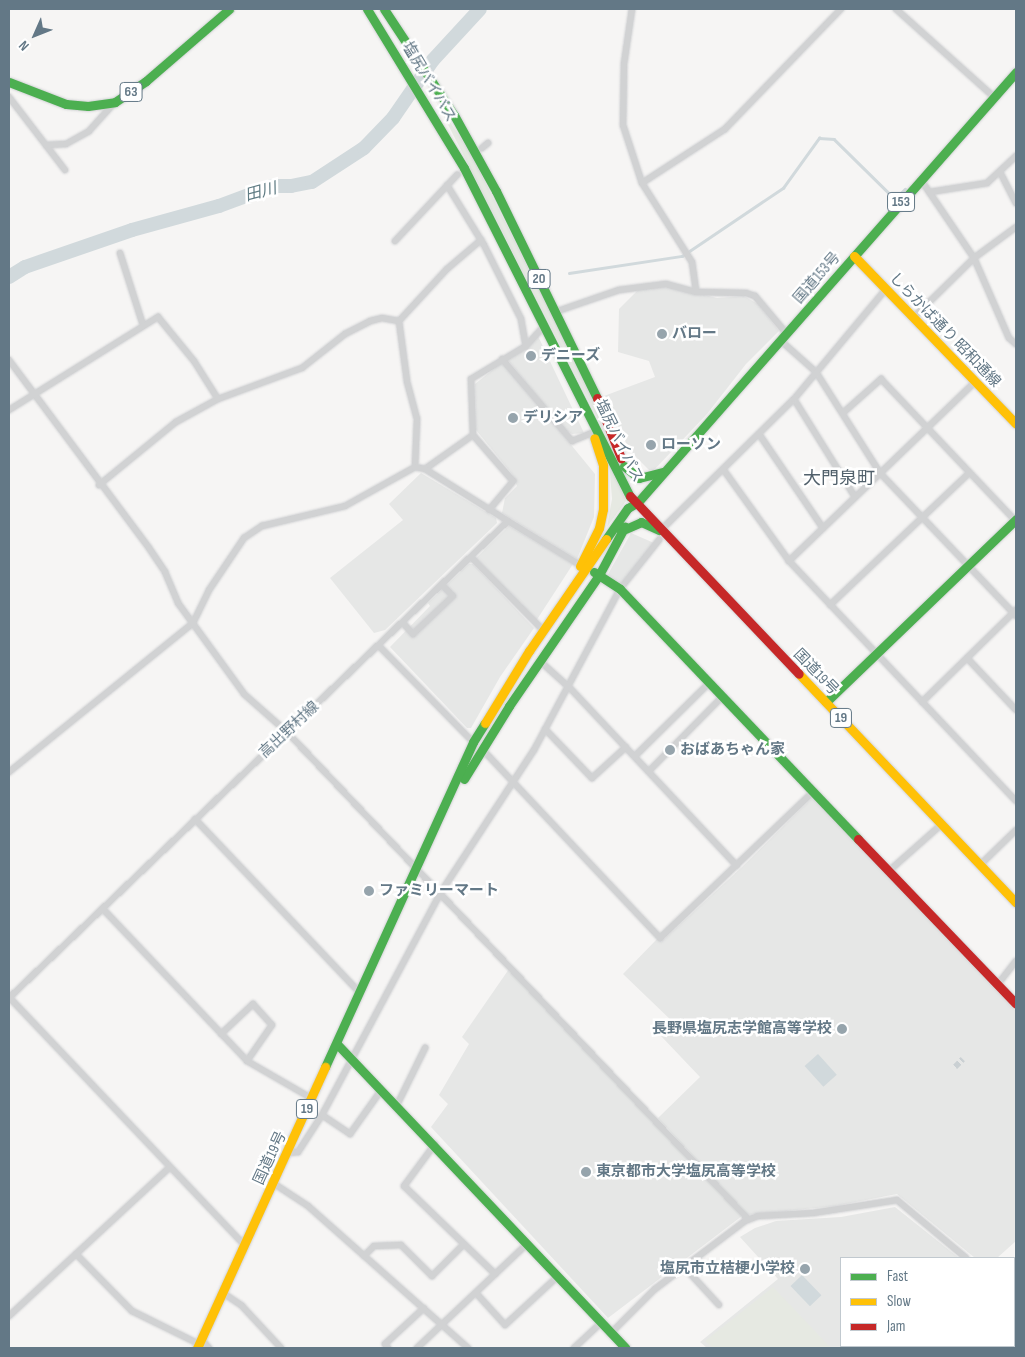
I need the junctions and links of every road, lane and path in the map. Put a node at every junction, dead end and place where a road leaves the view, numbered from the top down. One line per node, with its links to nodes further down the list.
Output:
1 (229, 9): 11 (main road, 63)
2 (366, 9): 36 (main road, 塩尻バイパス / 20)
3 (384, 9): 32 (main road, 塩尻バイパス / 20)
4 (632, 9): 20 (street)
5 (842, 9): 20 (street)
6 (896, 9): 10 (street)
7 (1016, 72): 10 (main road, 国道153号 / 153)
8 (9, 82): 11 (main road, 63)
9 (9, 97): 13 (street)
10 (994, 97): 19 (main road, 国道153号 / 153)
11 (115, 102): 13 (street)
12 (488, 143): 14 (street)
13 (46, 145): 16 (street)
14 (482, 148)
15 (1016, 156): 17 (street)
16 (65, 170)
17 (1000, 172): 22 (street); 23 (street)
18 (457, 175): 21 (street)
19 (921, 180): 22 (street); 28 (main road, 国道153号 / 153)
20 (642, 183): 31 (street)
21 (447, 185): 25 (street); 26 (street)
22 (930, 192): 29 (street)
23 (1016, 203)
24 (1016, 227): 29 (street)
25 (481, 240): 34 (street); 40 (street)
26 (395, 241)
27 (120, 253): 35 (street)
28 (854, 256): 30 (main road, しらかば通り 昭和通線); 37 (main road, 国道153号 / 153)
29 (974, 258): 33 (street); 39 (street)
30 (886, 289): 33 (main road, しらかば通り 昭和通線); 43 (street)
31 (696, 292): 32 (street); 37 (street)
32 (555, 312): 55 (main road, 塩尻バイパス / 20)
33 (914, 317): 44 (main road, しらかば通り 昭和通線)
34 (399, 321): 46 (street); 56 (street)
35 (143, 325): 45 (street); 46 (street)
36 (543, 327): 38 (main road, 塩尻バイパス / 20); 40 (street)
37 (783, 337): 43 (street); 59 (main road, 国道153号 / 153)
38 (549, 338): 52 (main road); 64 (main road, 塩尻バイパス / 20)
39 (1016, 344)
40 (526, 346): 41 (street)
41 (502, 359): 52 (street); 54 (street)
42 (9, 360): 45 (street)
43 (816, 372): 47 (street); 49 (street)
44 (976, 381): 50 (main road, しらかば通り 昭和通線); 51 (street)
45 (33, 393): 48 (street); 62 (street)
46 (218, 399): 62 (street)
47 (794, 399): 53 (street); 63 (street)
48 (9, 410)
49 (844, 412): 51 (street); 61 (street)
50 (1016, 424)
51 (928, 428): 60 (street); 61 (street)
52 (592, 432): 75 (main road)
53 (759, 434): 57 (street); 69 (street)
54 (473, 435): 58 (street); 65 (street)
55 (624, 466): 59 (main road); 64 (main road, 塩尻バイパス / 20)
56 (415, 467): 58 (street); 81 (street)
57 (723, 469): 71 (street); 73 (street)
58 (425, 470): 65 (street)
59 (666, 470): 64 (main road, 国道153号 / 153)
60 (969, 472): 66 (street); 67 (street)
61 (880, 473): 63 (street); 66 (street)
62 (99, 484): 81 (street)
63 (855, 497): 69 (street)
64 (638, 502): 70 (main road, 国道19号 / 19); 71 (main road, 国道19号 / 19); 75 (main road)
65 (489, 510): 68 (street)
66 (922, 516): 74 (street); 79 (street)
67 (1016, 520): 74 (main road)
68 (508, 521): 72 (street, 高出野村線); 75 (street)
69 (823, 528): 73 (street)
70 (621, 531): 71 (main road); 76 (main road, 国道19号 / 19)
71 (662, 534): 78 (street); 93 (main road, 国道19号 / 19)
72 (471, 557): 77 (street, 高出野村線); 83 (street)
73 (788, 561): 79 (street)
74 (968, 565): 80 (street); 87 (main road)
75 (584, 566): 76 (main road); 83 (main road, 国道19号)
76 (599, 575): 78 (main road); 84 (main road, 国道19号 / 19)
77 (442, 585): 82 (street, 高出野村線); 82 (street)
78 (620, 589): 90 (main road); 91 (street)
79 (830, 605): 87 (street)
80 (1015, 613): 88 (street)
81 (193, 623): 97 (street); 103 (street)
82 (403, 623): 85 (street, 高出野村線)
83 (543, 630): 84 (main road); 86 (main road, 国道19号 / 19)
84 (555, 640): 89 (main road, 国道19号 / 19)
85 (379, 646): 97 (street, 高出野村線); 98 (street)
86 (529, 651): 89 (main road); 98 (main road, 国道19号 / 19)
87 (875, 654): 93 (main road); 94 (street)
88 (967, 658): 94 (street); 95 (street)
89 (540, 662): 91 (street); 100 (main road, 国道19号 / 19)
90 (710, 682): 92 (main road); 101 (street)
91 (569, 687): 96 (street); 99 (street)
92 (723, 696): 102 (street); 105 (main road)
93 (826, 702): 108 (main road, 国道19号 / 19)
94 (922, 702): 106 (street)
95 (1016, 710)
96 (545, 729): 99 (street); 104 (street)
97 (287, 732): 107 (street, 高出野村線); 112 (street)
98 (473, 742): 100 (main road); 112 (main road, 国道19号 / 19)
99 (626, 747): 101 (street)
100 (482, 749): 104 (street); 112 (main road, 国道19号 / 19)
101 (635, 756): 102 (street)
102 (649, 771): 111 (street)
103 (9, 772)
104 (512, 783): 111 (street); 114 (street)
105 (814, 792): 111 (street); 113 (main road)
106 (1016, 801)
107 (195, 819): 116 (street, 高出野村線); 119 (street)
108 (942, 824): 110 (main road, 国道19号 / 19); 113 (street)
109 (1016, 830): 110 (street)
110 (980, 865): 115 (main road, 国道19号 / 19)
111 (737, 866)
112 (417, 869): 114 (street); 119 (main road, 国道19号 / 19)
113 (890, 870): 118 (main road)
114 (441, 892): 125 (street); 135 (street)
115 (1016, 903)
116 (103, 909): 120 (street, 高出野村線); 122 (street)
117 (1016, 961): 118 (street)
118 (998, 984): 121 (main road)
119 (361, 992): 123 (main road, 国道19号 / 19)
120 (9, 997): 133 (street)
121 (1016, 1004)
122 (221, 1034): 126 (street); 126 (street)
123 (337, 1044): 125 (main road); 128 (main road, 国道19号 / 19)
124 (425, 1048): 129 (street)
125 (353, 1060): 127 (main road); 130 (street)
126 (247, 1061): 128 (street)
127 (382, 1089): 129 (main road); 130 (street)
128 (312, 1098): 132 (main road, 国道19号 / 19)
129 (397, 1105): 131 (main road)
130 (322, 1116): 132 (street)
131 (434, 1144): 136 (street); 137 (main road)
132 (287, 1153): 134 (main road, 国道19号 / 19)
133 (170, 1167): 138 (street); 139 (street)
134 (273, 1183): 138 (main road, 国道19号 / 19); 140 (street)
135 (748, 1219): 141 (street); 142 (street)
136 (463, 1245): 140 (street); 143 (street)
137 (526, 1245): 143 (street); 144 (main road)
138 (245, 1246): 145 (main road, 国道19号 / 19)
139 (76, 1254): 149 (street); 155 (street)
140 (364, 1256): 148 (street)
141 (965, 1257)
142 (685, 1268): 147 (street); 152 (street)
143 (495, 1274): 146 (street)
144 (557, 1277): 146 (street); 151 (main road)
145 (223, 1293): 155 (main road, 国道19号 / 19); 157 (street)
146 (476, 1293): 150 (street)
147 (719, 1305)
148 (424, 1308): 150 (street); 158 (street)
149 (9, 1316)
150 (442, 1323): 159 (street); 160 (street)
151 (600, 1324): 152 (main road); 161 (street)
152 (610, 1334): 162 (main road)
153 (1016, 1335): 154 (street)
154 (1015, 1342)
155 (199, 1344): 156 (street)
156 (209, 1348)
157 (281, 1348)
158 (388, 1348)
159 (417, 1348)
160 (468, 1348)
161 (574, 1348)
162 (625, 1348)

